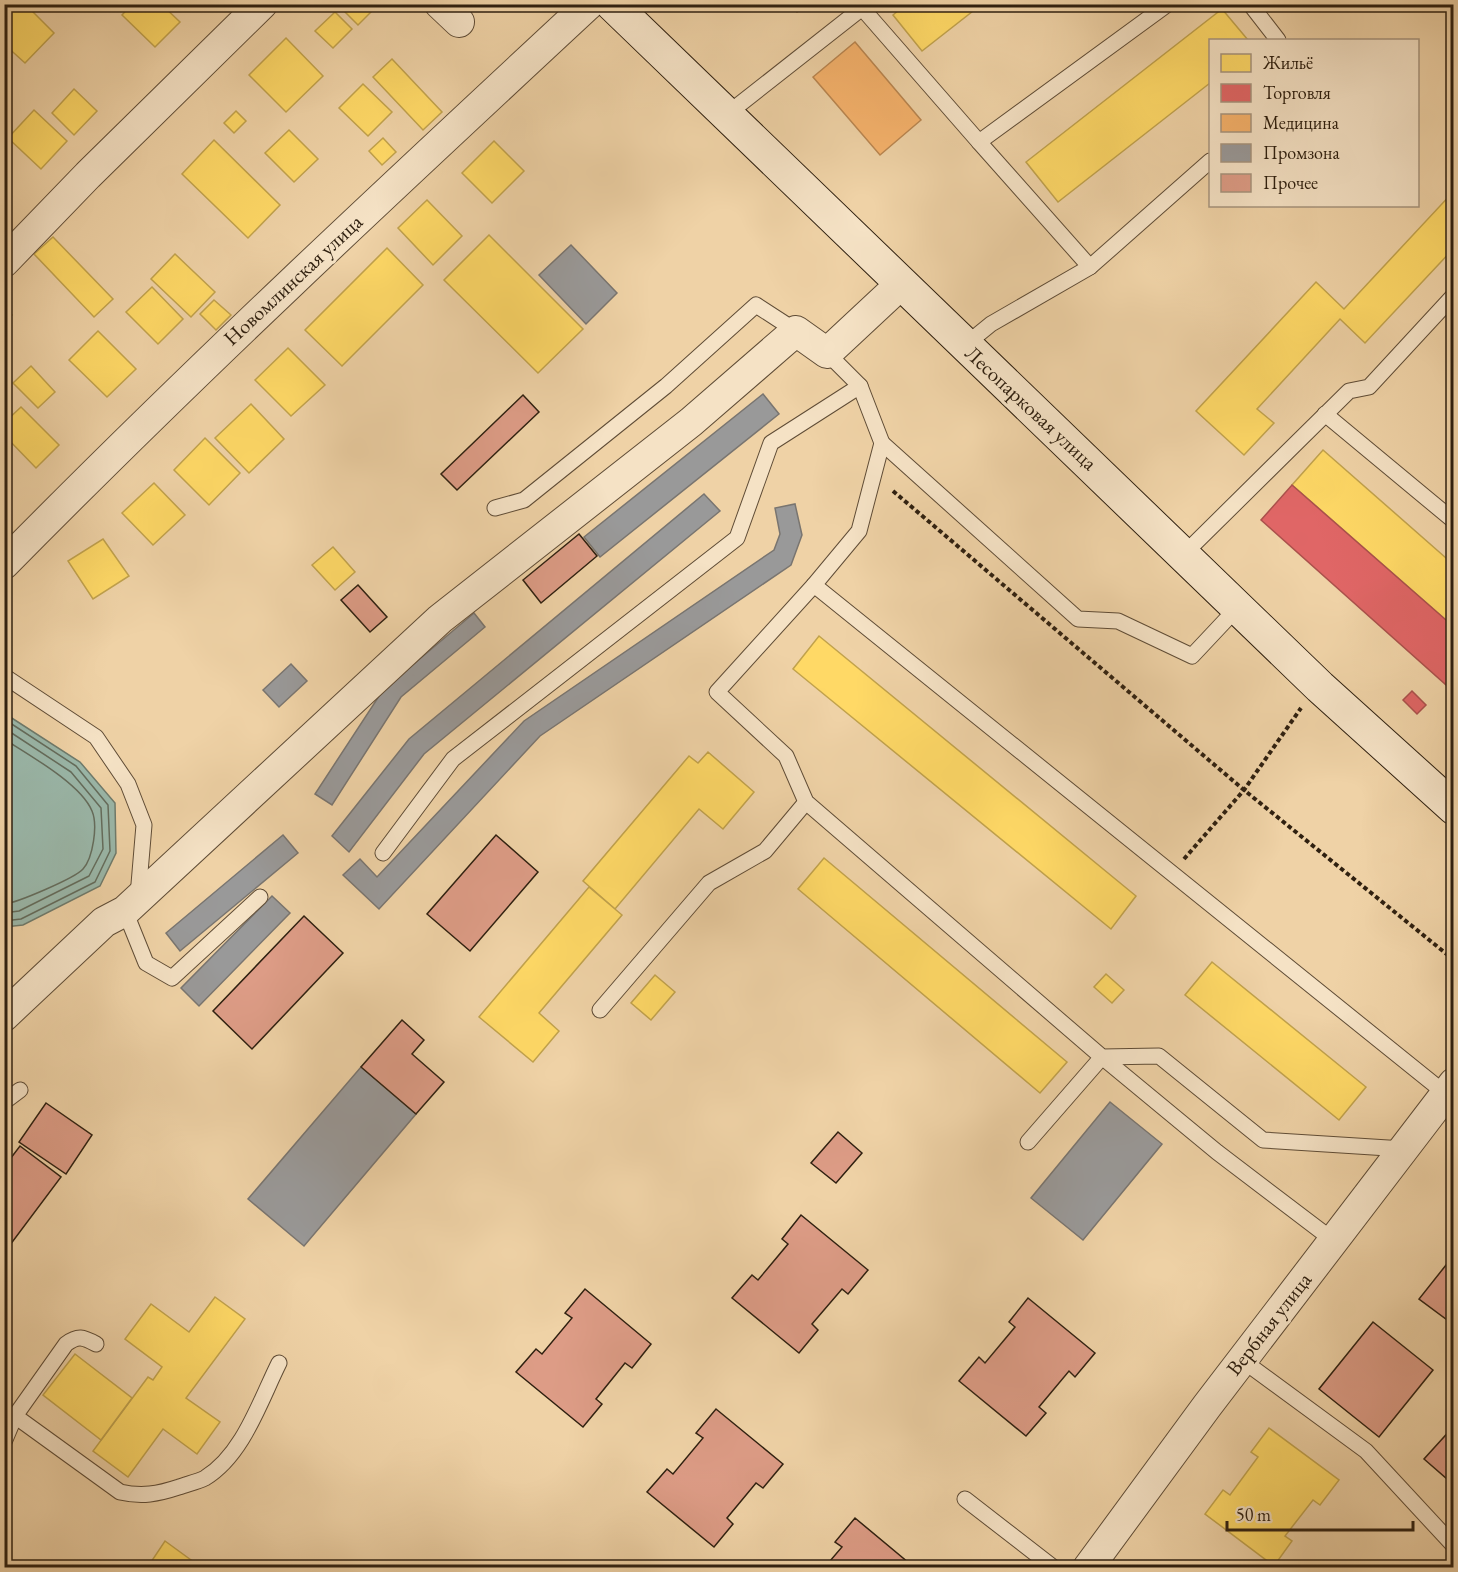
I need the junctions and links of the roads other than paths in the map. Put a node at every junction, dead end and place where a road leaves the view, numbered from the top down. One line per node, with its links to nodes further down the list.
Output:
1 (261, 4): 11 (street)
2 (589, 4): 24 (street, Новомлинская улица)
3 (612, 4): 8 (main road, Лесопарковая улица)
4 (1168, 4): 9 (lane)
5 (1251, 4): 7 (lane)
6 (864, 6): 8 (lane); 9 (lane)
7 (1277, 39)
8 (726, 115): 13 (main road, Лесопарковая улица)
9 (979, 142): 12 (lane)
10 (1209, 162): 12 (lane)
11 (4, 262)
12 (1090, 267): 16 (lane)
13 (901, 284): 16 (main road, Лесопарковая улица); 17 (street)
14 (1454, 295): 19 (lane)
15 (796, 330): 17 (street); 21 (lane); 32 (street)
16 (964, 346): 23 (main road, Лесопарковая улица)
17 (827, 353): 18 (lane)
18 (860, 386): 20 (lane); 30 (lane)
19 (1324, 414): 22 (lane); 23 (lane)
20 (882, 443): 25 (lane); 26 (lane)
21 (495, 507)
22 (1454, 521)
23 (1184, 554): 26 (main road, Лесопарковая улица)
24 (4, 564)
25 (814, 585): 28 (lane); 36 (lane)
26 (1238, 607): 29 (main road, Лесопарковая улица)
27 (4, 676): 32 (lane)
28 (806, 802): 33 (lane); 35 (lane)
29 (1454, 808)
30 (383, 853)
31 (260, 897): 32 (lane)
32 (131, 905): 34 (street)
33 (600, 1010)
34 (4, 1016)
35 (1102, 1057): 39 (lane); 40 (lane); 41 (lane)
36 (1450, 1089): 40 (street, Вербная улица)
37 (20, 1090): 38 (lane)
38 (4, 1102)
39 (1028, 1142)
40 (1406, 1149): 41 (street, Вербная улица)
41 (1334, 1241): 43 (street, Вербная улица)
42 (96, 1344): 45 (lane)
43 (1242, 1360): 48 (lane); 50 (street, Вербная улица)
44 (279, 1363): 45 (lane)
45 (15, 1416): 46 (lane)
46 (4, 1442)
47 (965, 1499): 49 (lane)
48 (1454, 1546)
49 (1054, 1568)
50 (1089, 1568)

